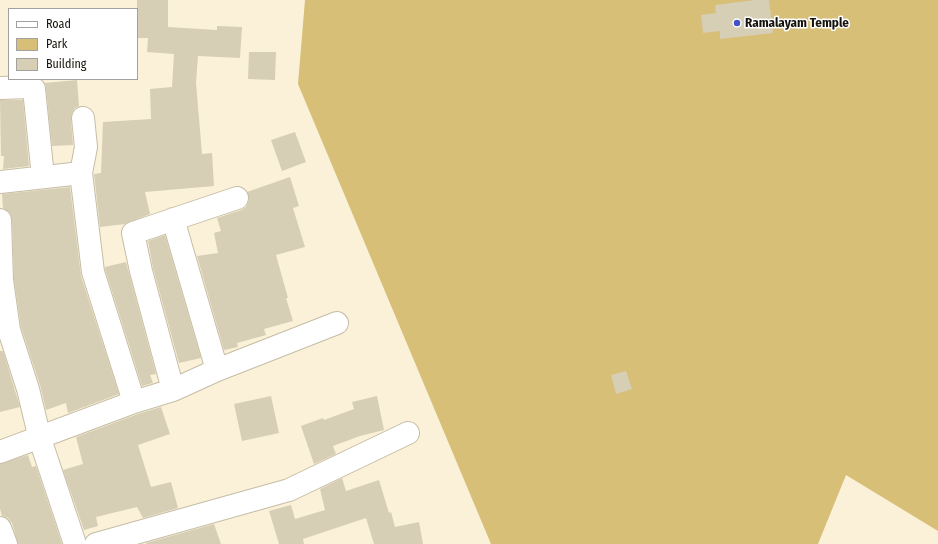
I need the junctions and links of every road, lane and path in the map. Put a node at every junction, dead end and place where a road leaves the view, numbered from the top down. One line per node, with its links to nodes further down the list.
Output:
1 (0, 88): 4 (street)
2 (83, 118): 3 (street)
3 (81, 173): 4 (street); 13 (street)
4 (43, 177): 5 (street)
5 (0, 182)
6 (237, 198): 7 (street)
7 (173, 219): 11 (street); 12 (street)
8 (0, 220): 10 (street)
9 (337, 323): 11 (street)
10 (7, 345): 15 (street)
11 (217, 370): 12 (street)
12 (173, 390): 13 (street)
13 (134, 402): 15 (street)
14 (408, 433): 20 (street)
15 (40, 439): 16 (street); 19 (street)
16 (0, 452)
17 (0, 528): 18 (street)
18 (6, 544)
19 (75, 544)
20 (96, 544)

